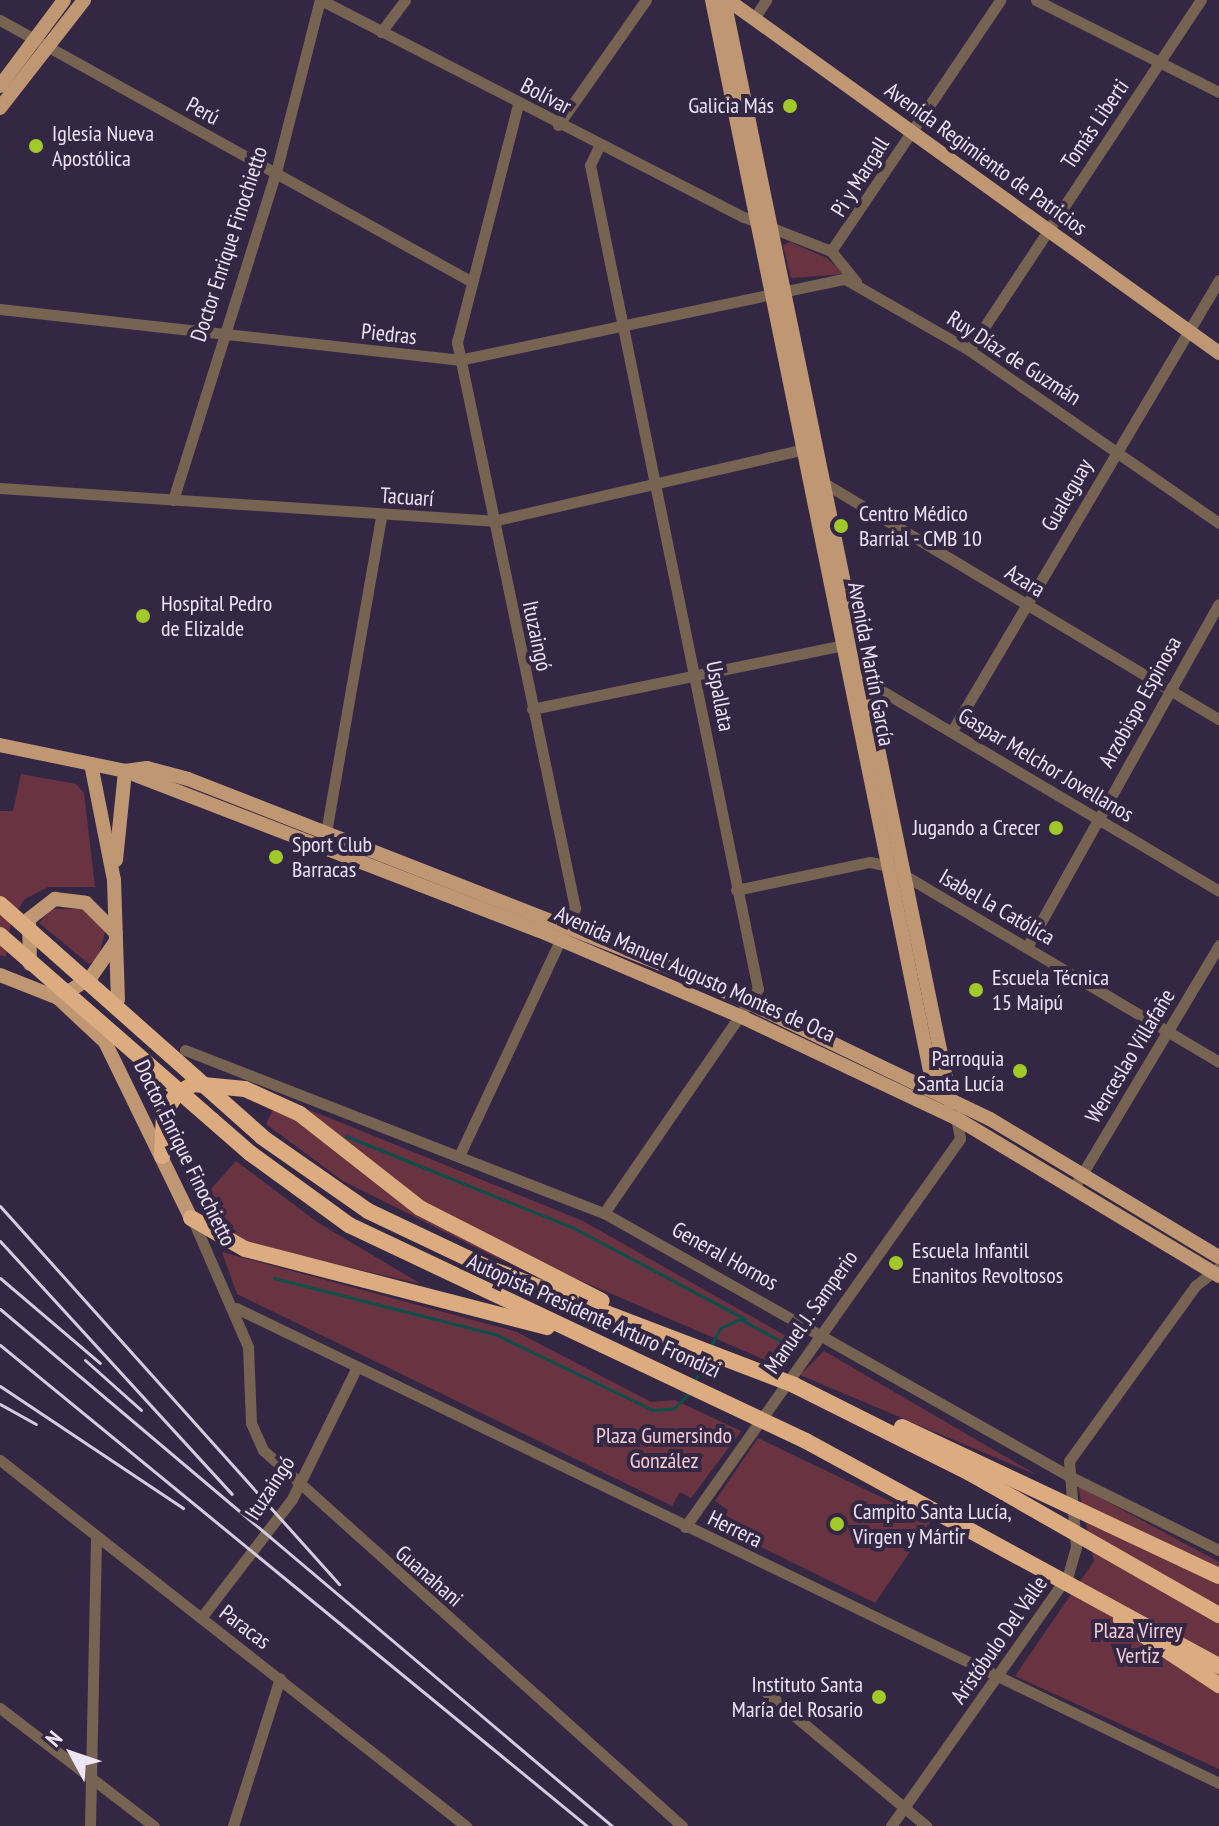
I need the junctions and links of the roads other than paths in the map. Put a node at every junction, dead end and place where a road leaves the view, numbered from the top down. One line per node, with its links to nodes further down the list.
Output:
1 (64, 0): 17 (main road)
2 (84, 0): 17 (main road)
3 (320, 0): 15 (street, Bolívar); 26 (street, Doctor Enrique Finochietto)
4 (405, 0): 14 (street)
5 (646, 0): 23 (street)
6 (712, 0): 27 (main road, Avenida Martín García)
7 (726, 0): 12 (main road, Avenida Regimiento de Patricios); 27 (main road, Avenida Martín García)
8 (766, 0): 12 (street)
9 (1000, 0): 24 (street, Pi y Margall)
10 (1036, 0): 18 (street)
11 (1201, 0): 18 (street, Tomás Liberti)
12 (754, 18): 24 (main road, Avenida Regimiento de Patricios)
13 (0, 20): 17 (street, Perú)
14 (389, 21): 15 (street); 16 (street)
15 (367, 25): 16 (street, Bolívar)
16 (381, 32): 21 (street, Bolívar)
17 (38, 46): 19 (main road); 22 (main road); 26 (street, Perú)
18 (1160, 62): 20 (street); 28 (street, Tomás Liberti)
19 (0, 86)
20 (1219, 92)
21 (518, 105): 23 (street, Bolívar); 31 (street, Ituzaingó)
22 (0, 108)
23 (558, 125): 25 (street, Bolívar)
24 (911, 132): 28 (main road, Avenida Regimiento de Patricios); 29 (street, Pi y Margall)
25 (599, 146): 27 (street, Bolívar); 35 (street, Uspallata)
26 (276, 172): 31 (street, Perú); 37 (street, Doctor Enrique Finochietto)
27 (762, 224): 29 (street); 33 (main road, Avenida Martín García)
28 (1049, 231): 36 (main road, Avenida Regimiento de Patricios); 38 (street, Tomás Liberti)
29 (831, 251): 32 (street)
30 (1219, 280): 36 (street, Gualeguay)
31 (472, 282): 40 (street, Ituzaingó)
32 (861, 288): 33 (street, Ruy Díaz de Guzmán); 38 (street, Ruy Díaz de Guzmán)
33 (775, 291): 35 (street, Piedras); 41 (main road, Avenida Martín García)
34 (0, 309): 37 (street, Piedras)
35 (622, 325): 40 (street, Piedras); 44 (street, Uspallata)
36 (1185, 330): 39 (main road, Avenida Regimiento de Patricios); 42 (street, Gualeguay)
37 (222, 336): 40 (street, Piedras); 46 (street, Doctor Enrique Finochietto)
38 (969, 350): 42 (street, Ruy Díaz de Guzmán)
39 (1219, 353)
40 (459, 360): 48 (street, Ituzaingó)
41 (810, 448): 43 (main road, Avenida Martín García); 44 (street, Tacuarí)
42 (1116, 449): 49 (street, Ruy Díaz de Guzmán); 51 (street, Gualeguay)
43 (817, 479): 51 (street, Azara); 52 (main road, Avenida Martín García)
44 (655, 484): 48 (street, Tacuarí); 53 (street, Uspallata)
45 (0, 488): 46 (street, Tacuarí)
46 (173, 500): 47 (street, Tacuarí)
47 (381, 516): 48 (street, Tacuarí); 63 (street)
48 (493, 521): 56 (street, Ituzaingó)
49 (1219, 523)
50 (1219, 604): 55 (street, Arzobispo Espinosa)
51 (1026, 605): 55 (street, Azara); 58 (street, Gualeguay)
52 (851, 644): 53 (street); 54 (main road, Avenida Martín García)
53 (696, 676): 56 (street); 67 (street, Uspallata)
54 (858, 678): 58 (street, Gaspar Melchor Jovellanos); 64 (main road, Avenida Martín García); 65 (main road, Avenida Martín García)
55 (1169, 689): 57 (street, Azara); 62 (street, Arzobispo Espinosa)
56 (532, 709): 70 (street, Ituzaingó)
57 (1219, 719)
58 (952, 731): 62 (street, Gaspar Melchor Jovellanos)
59 (0, 745): 60 (main road, Avenida Manuel Augusto Montes de Oca)
60 (91, 764): 61 (main road, Avenida Manuel Augusto Montes de Oca); 66 (main road)
61 (125, 771): 63 (main road, Avenida Manuel Augusto Montes de Oca); 66 (main road)
62 (1097, 820): 68 (street, Gaspar Melchor Jovellanos); 75 (street, Arzobispo Espinosa)
63 (325, 838): 70 (main road, Avenida Manuel Augusto Montes de Oca); 73 (main road, Avenida Manuel Augusto Montes de Oca)
64 (889, 866): 65 (street, Isabel la Católica); 67 (street); 85 (main road, Avenida Martín García)
65 (903, 876): 75 (street, Isabel la Católica); 85 (main road, Avenida Martín García)
66 (114, 880): 72 (main road)
67 (736, 890): 79 (street, Uspallata)
68 (1219, 891)
69 (0, 904): 96 (highway, Autopista Presidente Arturo Frondizi)
70 (568, 922): 73 (street, Ituzaingó); 79 (main road, Avenida Manuel Augusto Montes de Oca)
71 (0, 935): 97 (highway, Autopista Presidente Arturo Frondizi)
72 (116, 937): 77 (main road); 77 (main road); 78 (main road)
73 (560, 938): 80 (main road, Avenida Manuel Augusto Montes de Oca); 88 (street, Ituzaingó)
74 (1219, 945): 81 (street, Wenceslao Villafañe)
75 (1027, 947): 81 (street, Isabel la Católica)
76 (0, 975): 77 (main road)
77 (53, 996): 87 (main road, Doctor Enrique Finochietto)
78 (118, 1000): 84 (highway)
79 (752, 1004): 80 (street, Uspallata); 85 (main road, Avenida Manuel Augusto Montes de Oca)
80 (744, 1018): 86 (main road, Avenida Manuel Augusto Montes de Oca); 90 (street, Uspallata)
81 (1167, 1032): 83 (street, Isabel la Católica); 89 (street, Wenceslao Villafañe)
82 (185, 1050): 88 (street, General Hornos)
83 (1219, 1062)
84 (202, 1083): 87 (highway); 96 (highway)
85 (949, 1097): 86 (main road, Avenida Martín García); 89 (main road, Avenida Manuel Augusto Montes de Oca)
86 (956, 1118): 89 (main road, Avenida Manuel Augusto Montes de Oca); 95 (street, Manuel J. Samperio)
87 (162, 1156): 91 (main road, Doctor Enrique Finochietto)
88 (459, 1156): 90 (street, General Hornos)
89 (1078, 1180): 92 (main road, Avenida Manuel Augusto Montes de Oca); 93 (main road, Avenida Manuel Augusto Montes de Oca)
90 (604, 1213): 95 (street, General Hornos)
91 (191, 1218): 94 (street, Doctor Enrique Finochietto); 97 (highway)
92 (1219, 1257)
93 (1216, 1272): 101 (street, Aristóbulo Del Valle)
94 (236, 1308): 98 (street, Herrera); 102 (street, Guanahani)
95 (821, 1335): 101 (street, General Hornos); 103 (street, Manuel J. Samperio)
96 (686, 1341): 99 (highway, Autopista Presidente Arturo Frondizi)
97 (637, 1357): 106 (highway, Autopista Presidente Arturo Frondizi)
98 (356, 1369): 102 (street, Ituzaingó); 103 (street, Herrera)
99 (794, 1385): 107 (highway); 108 (highway, Autopista Presidente Arturo Frondizi)
100 (0, 1460): 104 (street, Paracas)
101 (1069, 1476): 105 (street, General Hornos); 111 (street, Aristóbulo Del Valle)
102 (299, 1488): 109 (street, Ituzaingó); 123 (street, Guanahani)
103 (685, 1527): 111 (street, Herrera)
104 (96, 1538): 109 (street, Paracas); 116 (street)
105 (1219, 1550)
106 (1037, 1563): 110 (highway, Autopista Presidente Arturo Frondizi); 113 (highway)
107 (1219, 1576)
108 (1219, 1615)
109 (201, 1618): 112 (street, Paracas)
110 (1219, 1666)
111 (997, 1677): 117 (street, Herrera); 118 (street, Aristóbulo Del Valle)
112 (280, 1678): 121 (street); 122 (street, Paracas)
113 (1219, 1685)
114 (760, 1687): 118 (street)
115 (0, 1708): 116 (street)
116 (92, 1779): 119 (street); 120 (street)
117 (1219, 1783)
118 (901, 1811): 124 (street, Aristóbulo Del Valle); 125 (street)
119 (90, 1826)
120 (154, 1826)
121 (233, 1826)
122 (466, 1826)
123 (682, 1826)
124 (891, 1826)
125 (926, 1826)

